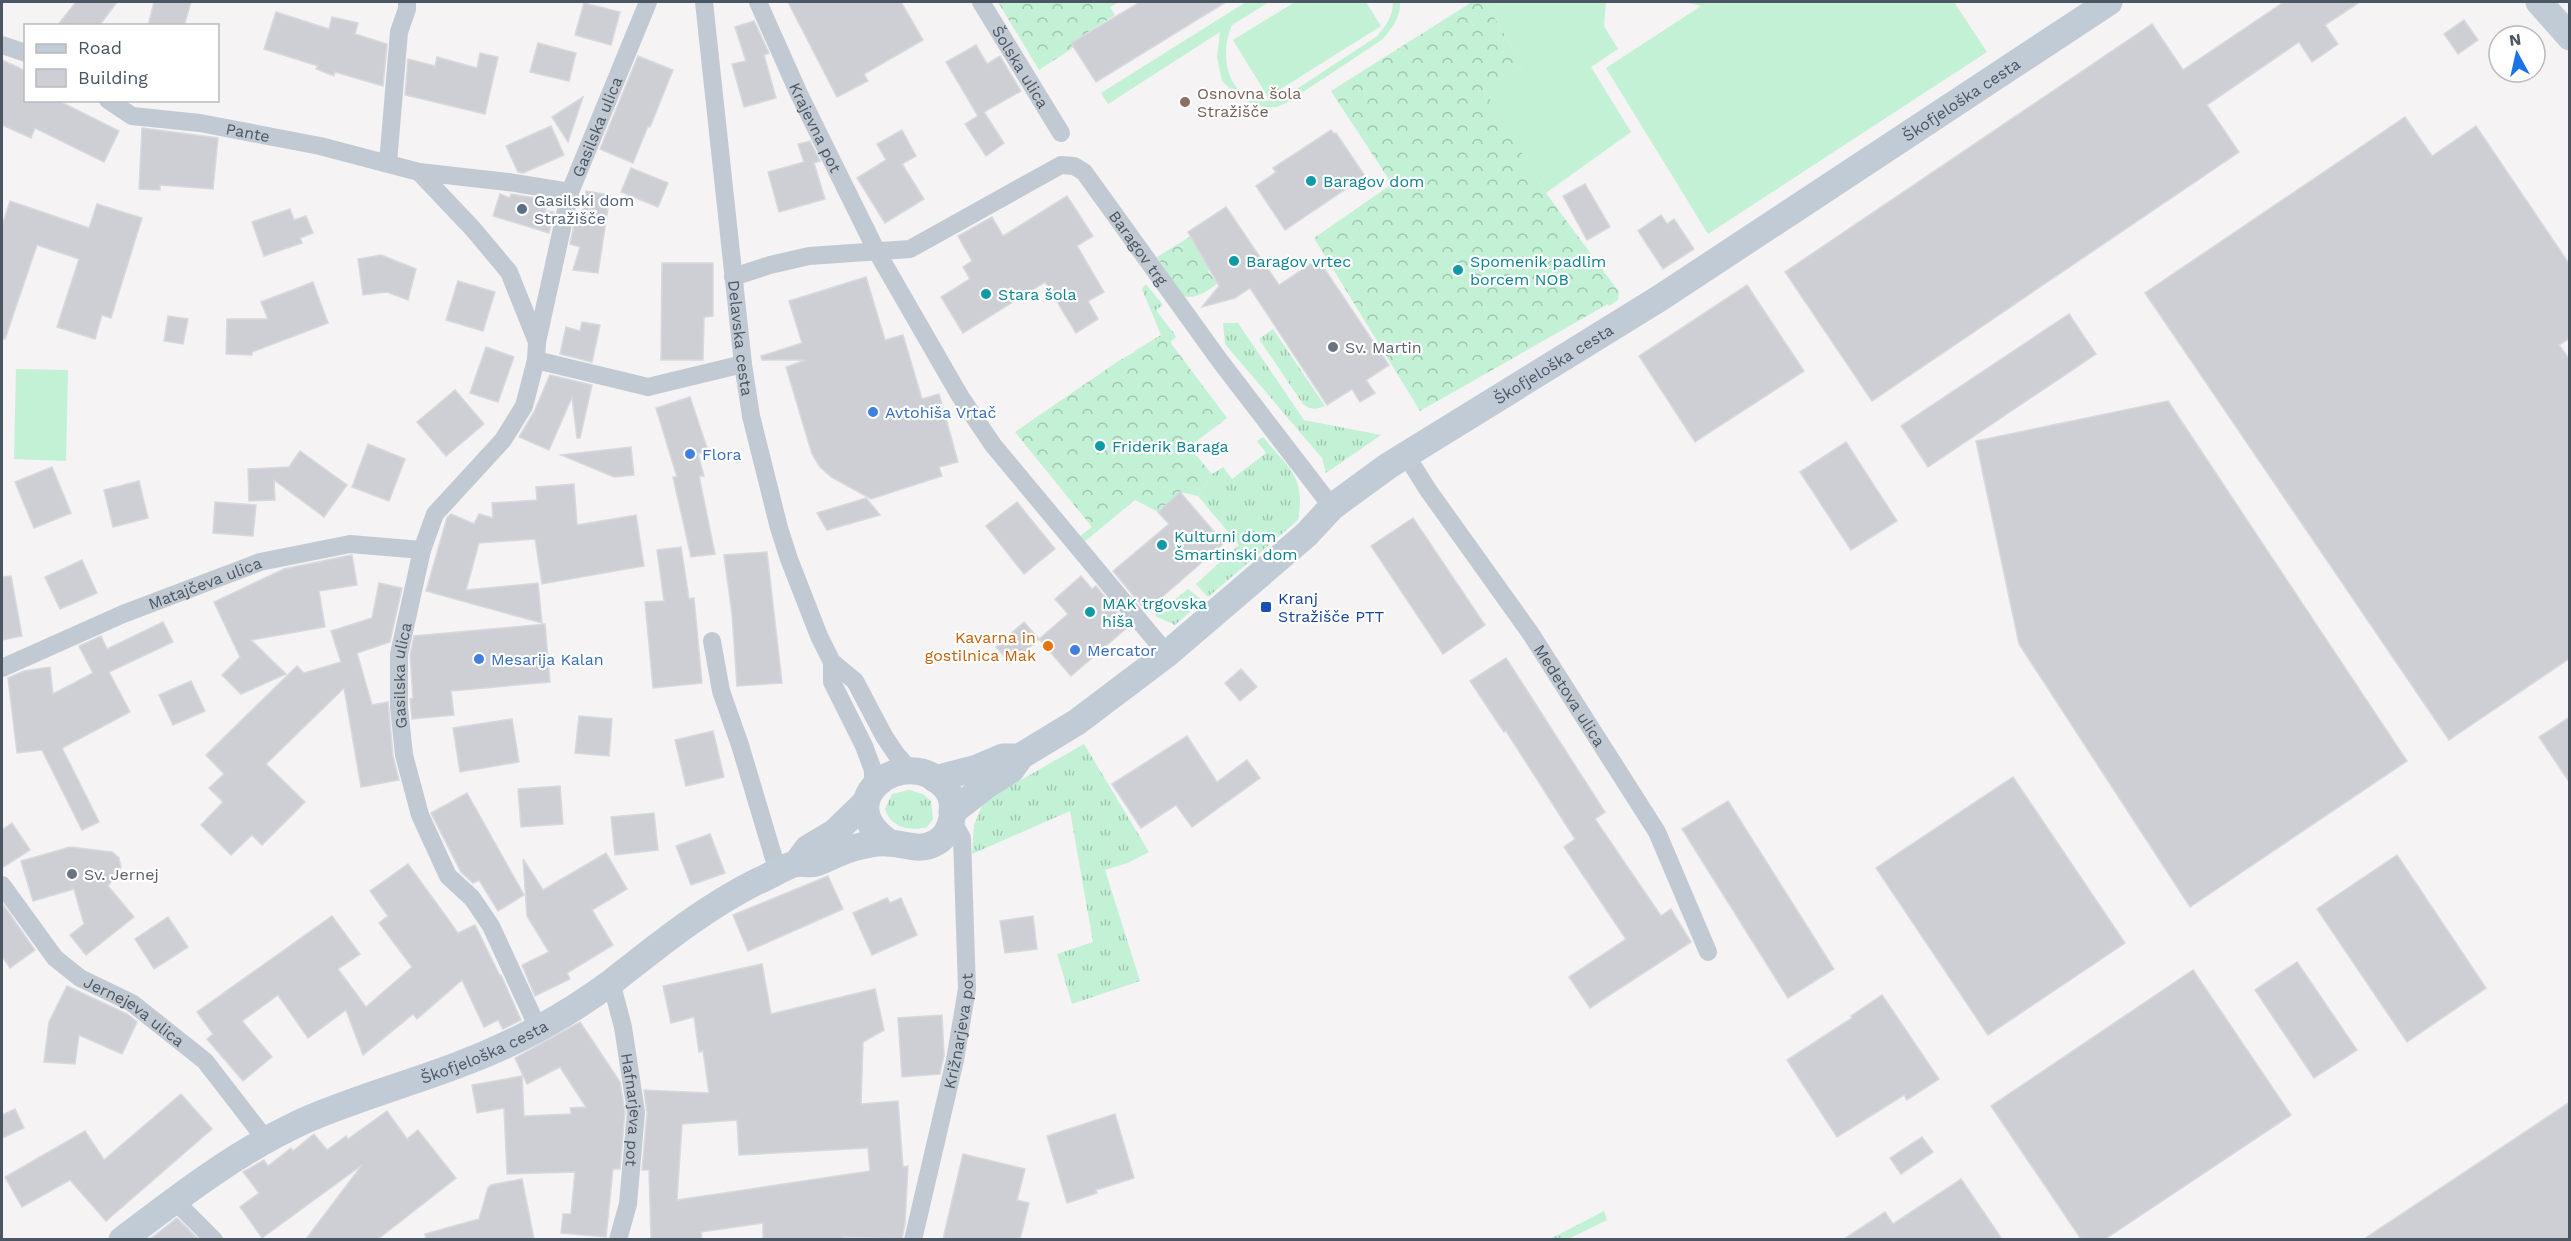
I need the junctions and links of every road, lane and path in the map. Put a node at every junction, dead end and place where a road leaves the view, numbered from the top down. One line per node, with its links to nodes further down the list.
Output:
1 (648, 2): 15 (street, Gasilska ulica)
2 (704, 2): 17 (street, Delavska cesta)
3 (758, 2): 16 (street, Krajevna pot)
4 (981, 2): 12 (street, Šolska ulica)
5 (2109, 2): 20 (street, Škofjeloška cesta)
6 (2539, 2): 8 (street)
7 (407, 5): 13 (street)
8 (2570, 37)
9 (2, 45): 10 (street)
10 (24, 52)
11 (111, 102): 13 (street, Pante)
12 (1061, 133)
13 (388, 163): 14 (street, Pante)
14 (419, 172): 15 (street, Pante); 18 (street)
15 (570, 192): 18 (street, Gasilska ulica)
16 (877, 252): 17 (street, Baragov trg); 21 (street, Baragov trg); 24 (street)
17 (733, 278): 19 (street, Delavska cesta)
18 (536, 351): 19 (street); 22 (street, Gasilska ulica)
19 (743, 364): 25 (street, Delavska cesta)
20 (1406, 455): 21 (street, Škofjeloška cesta); 34 (street, Medetova ulica)
21 (1332, 507): 24 (street, Škofjeloška cesta)
22 (422, 550): 26 (street, Matajčeva ulica); 36 (street, Gasilska ulica)
23 (712, 641): 32 (street)
24 (1167, 654): 27 (street, Škofjeloška cesta)
25 (832, 662): 28 (street, Delavska cesta); 29 (street, Delavska cesta)
26 (2, 668)
27 (1021, 756): 28 (street, Škofjeloška cesta); 30 (street, Škofjeloška cesta)
28 (923, 775): 29 (street); 30 (street)
29 (870, 794): 31 (street); 32 (street, Škofjeloška cesta)
30 (952, 816): 31 (street); 42 (street, Križnarjeva pot)
31 (890, 843): 32 (street, Škofjeloška cesta)
32 (787, 867): 35 (street, Škofjeloška cesta)
33 (2, 885): 37 (street, Jernejeva ulica)
34 (1708, 952)
35 (611, 982): 36 (street, Škofjeloška cesta); 41 (street, Hafnarjeva pot)
36 (538, 1028): 37 (street, Škofjeloška cesta)
37 (266, 1140): 38 (street, Škofjeloška cesta)
38 (174, 1200): 39 (street, Škofjeloška cesta); 40 (street)
39 (122, 1239)
40 (214, 1239)
41 (618, 1239)
42 (913, 1239)

